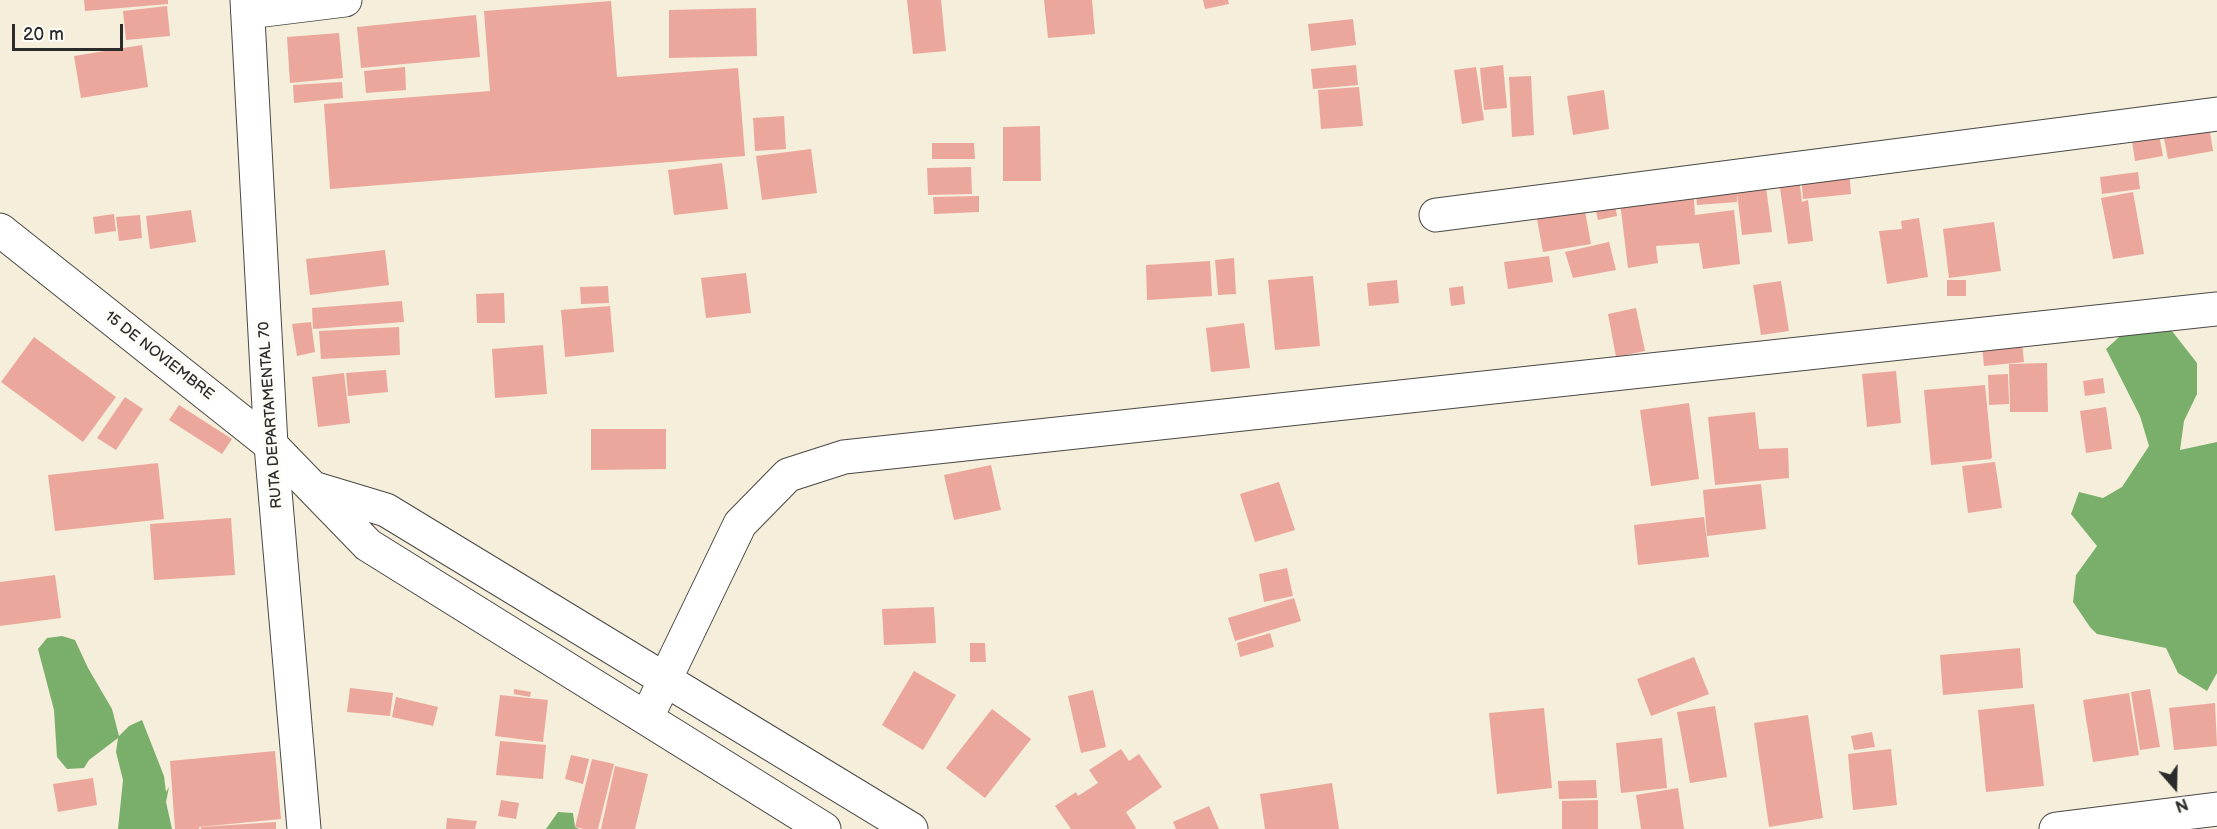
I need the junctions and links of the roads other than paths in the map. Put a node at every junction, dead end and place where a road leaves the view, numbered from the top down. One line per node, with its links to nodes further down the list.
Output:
1 (345, 0): 2 (street)
2 (247, 6): 7 (street, RUTA DEPARTAMENTAL 70)
3 (2217, 114): 4 (street)
4 (1437, 215)
5 (0, 230): 7 (street, 15 DE NOVIEMBRE)
6 (2217, 309): 9 (street)
7 (271, 445): 8 (street, 15 DE NOVIEMBRE); 12 (street, RUTA DEPARTAMENTAL 70)
8 (311, 487): 9 (street); 10 (street, 15 DE NOVIEMBRE)
9 (666, 680): 10 (street); 14 (street)
10 (647, 717): 13 (street, 15 DE NOVIEMBRE)
11 (2217, 809): 15 (street)
12 (304, 829)
13 (824, 829)
14 (911, 829)
15 (2056, 829)

